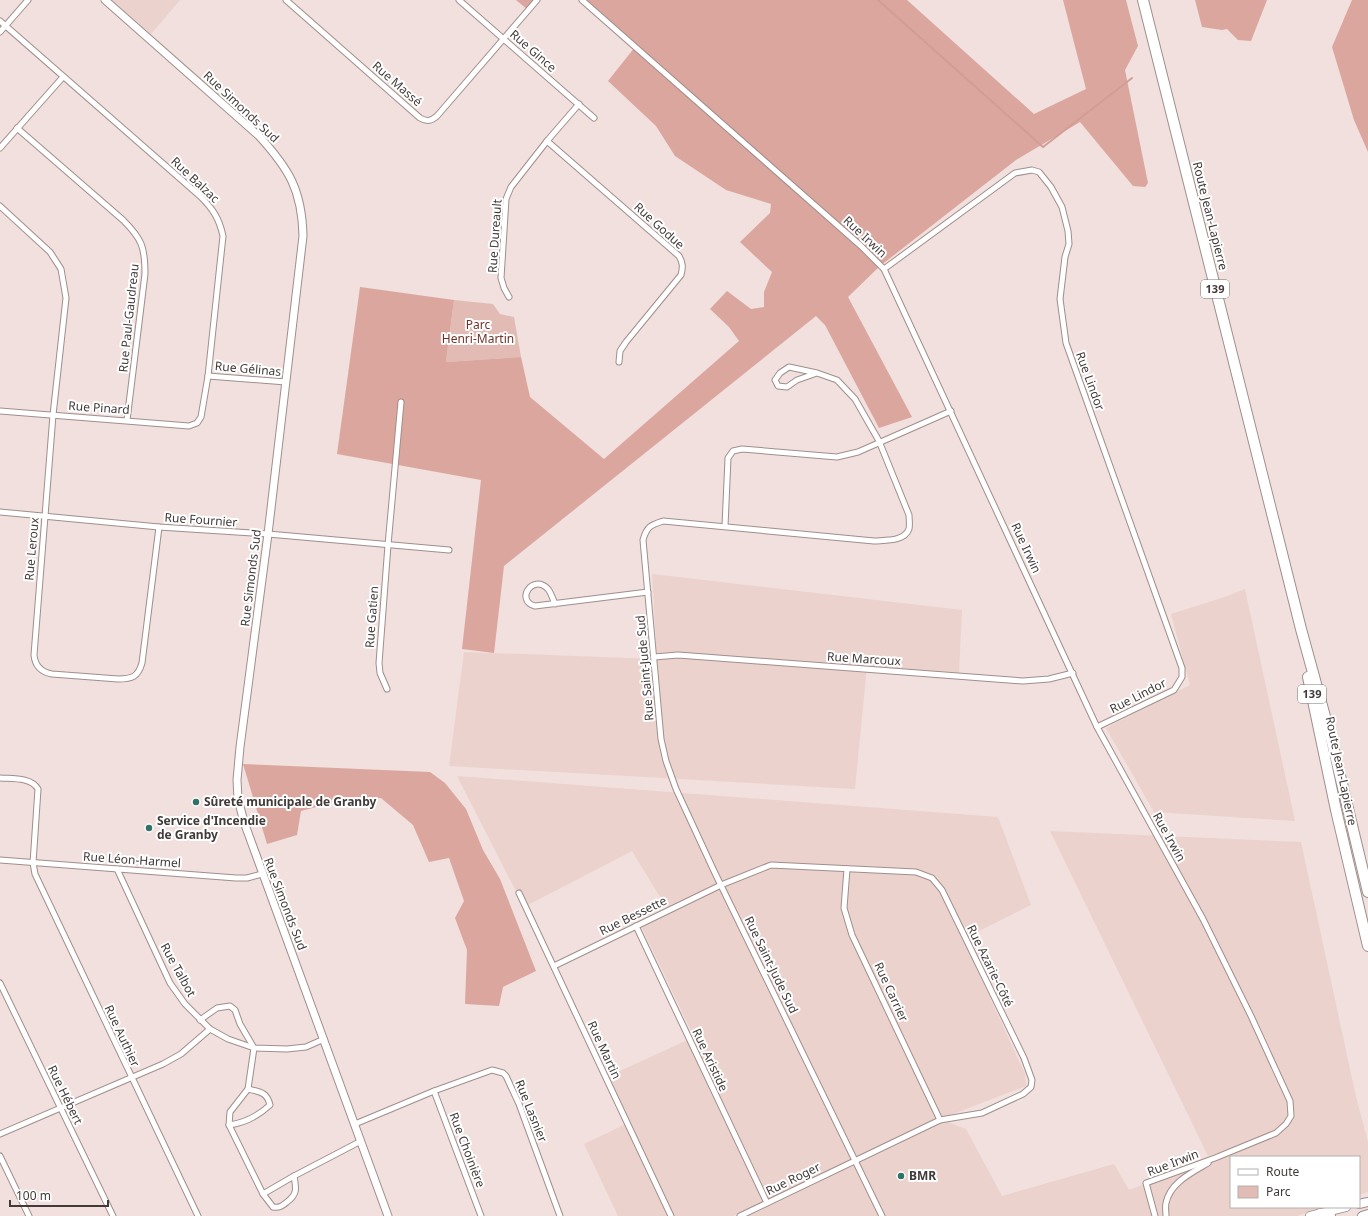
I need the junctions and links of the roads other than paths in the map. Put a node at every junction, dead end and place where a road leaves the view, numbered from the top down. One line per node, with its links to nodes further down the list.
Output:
1 (28, 0): 9 (street)
2 (105, 0): 24 (street, Rue Simonds Sud)
3 (286, 0): 11 (street, Rue Massé)
4 (459, 0): 11 (street, Rue Gince)
5 (537, 0): 11 (street, Rue Massé)
6 (582, 0): 19 (street, Rue Irwin)
7 (1143, 0): 39 (highway, Route Jean-Lapierre / 139)
8 (0, 21): 9 (street, Rue Balzac)
9 (6, 26): 10 (street); 12 (street, Rue Balzac)
10 (0, 32)
11 (504, 39): 13 (street, Rue Gince)
12 (63, 77): 15 (street); 23 (street, Rue Balzac)
13 (579, 104): 14 (street, Rue Gince); 16 (street, Rue Dureault)
14 (594, 118)
15 (17, 128): 17 (street); 29 (street, Rue Paul-Gaudreau)
16 (547, 141): 20 (street, Rue Dureault); 21 (street, Rue Godue)
17 (0, 148)
18 (0, 206): 28 (street, Rue Leroux)
19 (884, 269): 27 (street, Rue Irwin); 45 (street, Rue Lindor)
20 (509, 297)
21 (618, 362)
22 (817, 373): 22 (street, Rue Saint-Jude Sud); 31 (street, Rue Saint-Jude Sud)
23 (208, 376): 24 (street, Rue Gélinas); 30 (street, Rue Balzac)
24 (286, 382): 36 (street, Rue Simonds Sud)
25 (401, 402): 37 (street, Rue Gatien)
26 (0, 411): 28 (street, Rue Pinard)
27 (951, 411): 31 (street); 43 (street, Rue Irwin)
28 (53, 415): 29 (street, Rue Pinard); 33 (street, Rue Leroux)
29 (127, 420): 30 (street, Rue Pinard)
30 (197, 423)
31 (879, 442): 34 (street); 34 (street, Rue Saint-Jude Sud)
32 (0, 512): 33 (street, Rue Fournier)
33 (45, 516): 35 (street, Rue Fournier); 35 (street, Rue Leroux)
34 (725, 526): 40 (street, Rue Saint-Jude Sud)
35 (159, 527): 36 (street, Rue Fournier)
36 (268, 534): 37 (street, Rue Fournier); 51 (street, Rue Simonds Sud)
37 (388, 544): 38 (street, Rue Fournier); 44 (street, Rue Gatien)
38 (449, 550)
39 (1288, 577): 53 (highway, Route Jean-Lapierre / 139); 56 (highway, Route Jean-Lapierre / 139)
40 (648, 592): 41 (street); 42 (street, Rue Saint-Jude Sud)
41 (555, 604): 41 (street)
42 (654, 657): 43 (street, Rue Marcoux); 52 (street, Rue Saint-Jude Sud)
43 (1073, 673): 45 (street, Rue Irwin)
44 (387, 689)
45 (1097, 727): 73 (street, Rue Irwin)
46 (0, 778): 48 (street)
47 (0, 860): 48 (street, Rue Léon-Harmel)
48 (33, 863): 49 (street, Rue Léon-Harmel); 63 (street, Rue Authier)
49 (117, 869): 51 (street, Rue Léon-Harmel); 59 (street, Rue Talbot)
50 (847, 869): 52 (street, Rue Azarie-Côté); 67 (street, Rue Carrier); 67 (street, Rue Azarie-Côté)
51 (262, 874): 61 (street, Rue Simonds Sud)
52 (721, 885): 55 (street, Rue Bessette); 74 (street, Rue Saint-Jude Sud)
53 (1368, 892)
54 (519, 893): 57 (street, Rue Martin)
55 (636, 926): 57 (street, Rue Bessette); 77 (street, Rue Aristide)
56 (1368, 946)
57 (554, 966): 87 (street, Rue Martin)
58 (0, 983): 66 (street, Rue Hébert)
59 (200, 1020): 60 (street, Rue Talbot); 62 (street)
60 (210, 1029): 62 (street, Rue Talbot); 63 (street)
61 (324, 1038): 62 (street, Rue Talbot); 68 (street, Rue Simonds Sud)
62 (254, 1048): 64 (street)
63 (131, 1078): 66 (street); 83 (street, Rue Authier)
64 (248, 1089): 69 (street); 69 (street)
65 (434, 1091): 68 (street, Rue Lasnier); 85 (street, Rue Choinière); 86 (street, Rue Lasnier)
66 (61, 1109): 70 (street); 82 (street, Rue Hébert)
67 (940, 1120): 74 (street, Rue Azarie-Côté)
68 (355, 1124): 71 (street, Rue Simonds Sud)
69 (229, 1125): 76 (street)
70 (0, 1134)
71 (361, 1141): 75 (street); 84 (street, Rue Simonds Sud)
72 (0, 1156): 81 (street)
73 (1215, 1158): 90 (street, Rue Irwin); 91 (street, Rue Irwin)
74 (855, 1161): 77 (street, Rue Roger); 89 (street, Rue Saint-Jude Sud)
75 (294, 1176): 76 (street); 76 (street)
76 (263, 1194)
77 (767, 1203): 88 (street, Rue Roger)
78 (1343, 1208): 80 (main road)
79 (1368, 1214): 92 (main road)
80 (1322, 1215)
81 (29, 1216)
82 (113, 1216)
83 (198, 1216)
84 (388, 1216)
85 (481, 1216)
86 (560, 1216)
87 (671, 1216)
88 (740, 1216)
89 (882, 1216)
90 (1155, 1216)
91 (1166, 1216)
92 (1362, 1216)

